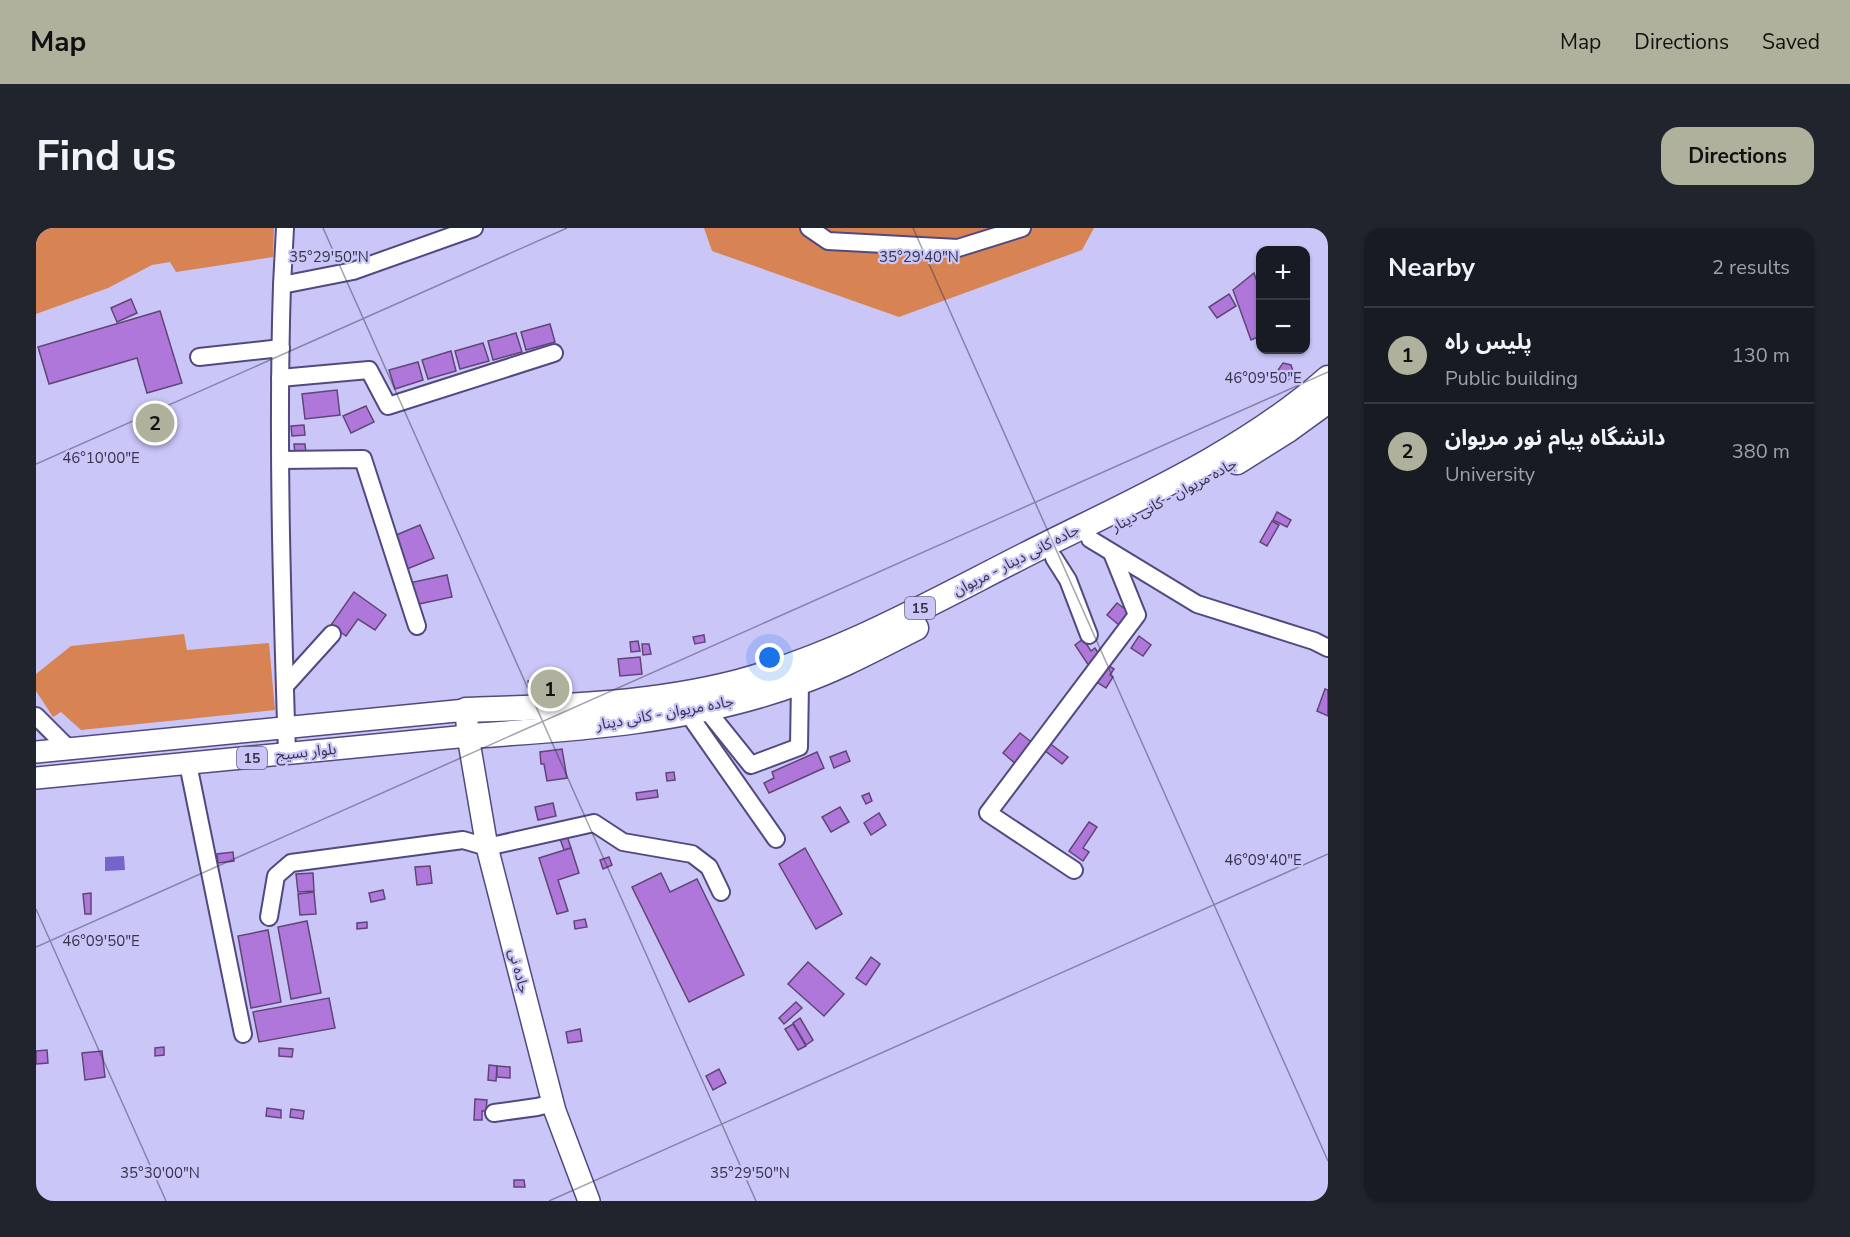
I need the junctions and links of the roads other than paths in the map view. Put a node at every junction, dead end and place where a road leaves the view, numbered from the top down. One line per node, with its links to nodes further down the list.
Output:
1 (285, 228): 5 (street)
2 (474, 228): 5 (street)
3 (809, 228): 4 (street)
4 (1022, 228)
5 (282, 285): 6 (street)
6 (281, 348): 8 (street); 9 (street)
7 (554, 353): 9 (street)
8 (199, 357)
9 (280, 378): 11 (street)
10 (1323, 391): 12 (highway, جاده مریوان - کانی دینار / 15); 21 (highway, جاده کانی دینار - مریوان / 15)
11 (281, 460): 15 (street); 20 (street)
12 (1090, 539): 13 (street); 14 (highway, جاده مریوان - کانی دینار / 15)
13 (1112, 553): 18 (street); 33 (street)
14 (1054, 558): 17 (street); 19 (highway, جاده مریوان - کانی دینار / 15)
15 (417, 626)
16 (332, 634): 20 (street)
17 (1089, 634)
18 (1328, 648)
19 (800, 682): 22 (highway, جاده مریوان - کانی دینار / 15); 22 (street)
20 (285, 686): 24 (street)
21 (466, 710): 24 (main road, بلوار بسیج / 15); 25 (main road, جاده نی)
22 (697, 710): 25 (highway, جاده مریوان - کانی دینار / 15); 31 (street)
23 (36, 716): 26 (street)
24 (286, 729): 26 (main road, بلوار بسیج / 15); 28 (street)
25 (468, 736): 28 (main road, بلوار بسیج / 15); 32 (main road, جاده نی)
26 (69, 749): 27 (main road, بلوار بسیج / 15)
27 (36, 752)
28 (287, 754): 29 (main road, بلوار بسیج / 15)
29 (188, 764): 30 (main road, بلوار بسیج / 15); 36 (street)
30 (36, 778)
31 (776, 839)
32 (487, 847): 34 (street); 35 (street); 37 (main road, جاده نی)
33 (1074, 870)
34 (721, 892)
35 (269, 917)
36 (243, 1034)
37 (553, 1103): 38 (street); 39 (main road, جاده نی)
38 (494, 1113)
39 (589, 1201)

